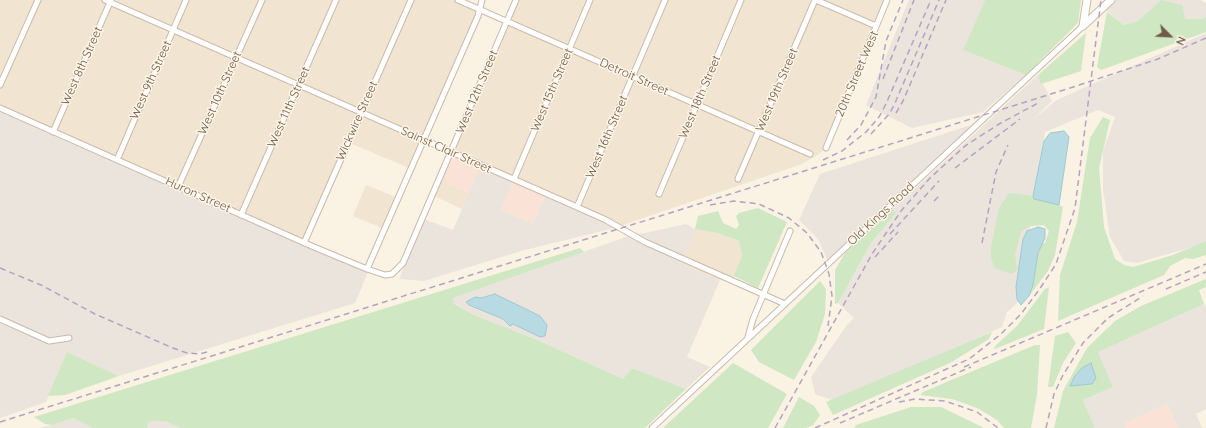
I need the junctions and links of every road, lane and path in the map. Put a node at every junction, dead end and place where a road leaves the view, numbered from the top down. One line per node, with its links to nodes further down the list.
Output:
1 (38, 0): 25 (street)
2 (186, 0): 21 (street, West 9th Street)
3 (262, 0): 23 (street, West 10th Street)
4 (336, 0): 26 (street, West 11th Street)
5 (411, 0): 29 (street, Wickwire Street)
6 (458, 0): 17 (street, Detroit Street)
7 (482, 0): 17 (street)
8 (516, 0): 18 (street, West 12th Street)
9 (590, 0): 22 (street, West 15th Street)
10 (665, 0): 24 (street, West 16th Street)
11 (741, 0): 27 (street, West 18th Street)
12 (815, 0): 19 (street); 31 (street, West 19th Street)
13 (888, 0): 19 (street, 20th Street West)
14 (1086, 0): 20 (street)
15 (1111, 0): 20 (street, Old Kings Road)
16 (109, 1): 21 (street, Sainst Clair Street); 30 (street, West 8th Street)
17 (479, 9): 18 (street, Detroit Street); 32 (street)
18 (507, 21): 22 (street, Detroit Street); 34 (street, West 12th Street)
19 (876, 26): 33 (street, 20th Street West)
20 (1083, 26): 48 (street, Old Kings Road)
21 (173, 30): 23 (street, Sainst Clair Street); 36 (street, West 9th Street)
22 (570, 49): 24 (street, Detroit Street); 37 (street, West 15th Street)
23 (236, 58): 26 (street, Sainst Clair Street); 39 (street, West 10th Street)
24 (633, 78): 27 (street, Detroit Street); 41 (street, West 16th Street)
25 (0, 85)
26 (299, 85): 29 (street, Sainst Clair Street); 42 (street, West 11th Street)
27 (697, 105): 31 (street, Detroit Street); 40 (street, West 18th Street)
28 (0, 108): 30 (street, Huron Street)
29 (361, 112): 32 (street, Sainst Clair Street); 44 (street, Wickwire Street)
30 (53, 132): 36 (street, Huron Street)
31 (759, 132): 35 (street, Detroit Street); 38 (street, West 19th Street)
32 (424, 140): 34 (street, Sainst Clair Street); 45 (street)
33 (826, 148)
34 (452, 152): 37 (street, Sainst Clair Street); 46 (street, West 12th Street)
35 (810, 154)
36 (117, 160): 39 (street, Huron Street)
37 (514, 179): 41 (street, Sainst Clair Street)
38 (738, 179)
39 (178, 187): 42 (street, Huron Street)
40 (659, 194)
41 (577, 207): 47 (street, Sainst Clair Street)
42 (241, 215): 44 (street, Huron Street)
43 (790, 231): 47 (street)
44 (304, 243): 45 (street, Huron Street)
45 (367, 269): 46 (street, Huron Street)
46 (397, 271)
47 (763, 294): 48 (street, Sainst Clair Street); 51 (street)
48 (785, 304): 51 (street, Old Kings Road)
49 (0, 320): 50 (street)
50 (69, 338)
51 (748, 338): 52 (street, Old Kings Road)
52 (652, 428)

